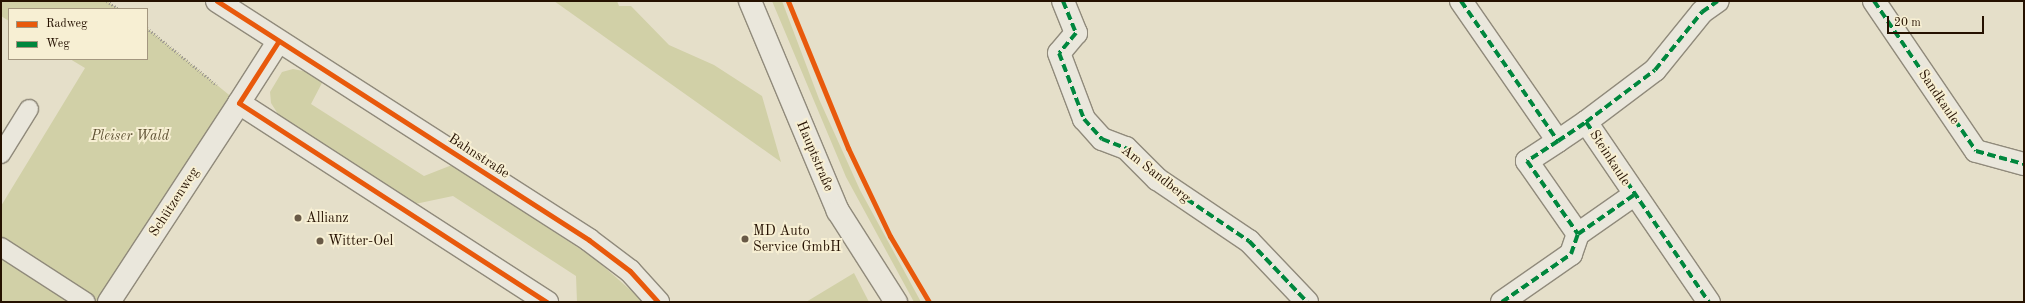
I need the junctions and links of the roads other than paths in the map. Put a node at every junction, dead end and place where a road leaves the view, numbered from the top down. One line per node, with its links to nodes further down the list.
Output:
1 (217, 1): 7 (street, Bahnstraße)
2 (750, 1): 21 (street, Hauptstraße)
3 (1063, 1): 22 (street, Am Sandberg)
4 (1461, 1): 11 (street)
5 (1718, 1): 10 (street)
6 (1874, 1): 13 (street, Sandkaule)
7 (278, 42): 8 (street); 20 (street, Bahnstraße)
8 (240, 103): 18 (street, Schützenweg); 19 (street)
9 (29, 109): 12 (lane)
10 (1586, 122): 11 (street, Steinkaule); 14 (street, Steinkaule)
11 (1558, 141): 15 (street)
12 (1, 154)
13 (2024, 164)
14 (1634, 195): 15 (street); 24 (street, Steinkaule)
15 (1578, 234): 23 (street)
16 (1, 247): 17 (lane)
17 (86, 302)
18 (109, 302)
19 (547, 302)
20 (658, 302)
21 (896, 302)
22 (1307, 302)
23 (1502, 302)
24 (1709, 302)

